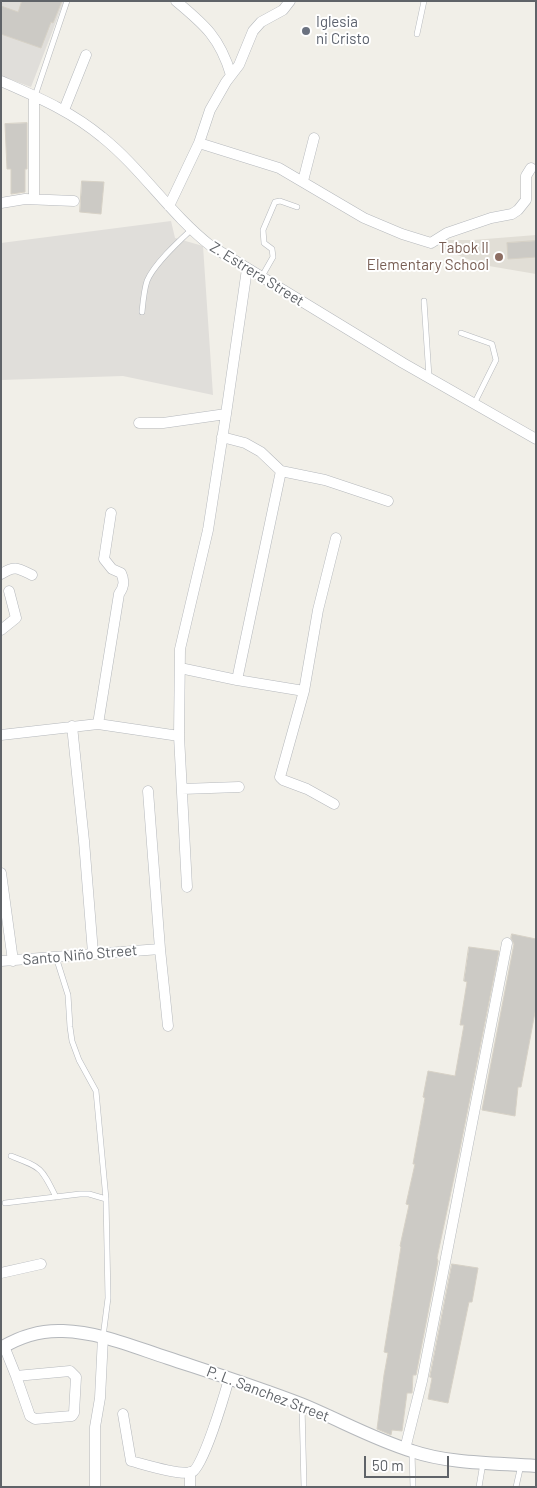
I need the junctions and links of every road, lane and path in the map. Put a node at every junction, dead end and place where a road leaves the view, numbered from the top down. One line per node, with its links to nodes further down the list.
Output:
1 (67, 1): 9 (lane)
2 (176, 1): 7 (street)
3 (290, 1): 7 (street)
4 (424, 1): 5 (lane)
5 (417, 34)
6 (86, 55): 10 (street)
7 (231, 75): 12 (street)
8 (1, 81): 9 (street, Z. Estrera Street)
9 (34, 96): 10 (street, Z. Estrera Street); 15 (street)
10 (64, 110): 18 (street, Z. Estrera Street)
11 (314, 138): 14 (street)
12 (199, 143): 14 (street); 18 (street)
13 (531, 168): 14 (street)
14 (303, 180)
15 (34, 199): 16 (street); 17 (street)
16 (74, 201)
17 (1, 203)
18 (169, 206): 20 (street, Z. Estrera Street)
19 (297, 207): 22 (lane)
20 (191, 230): 21 (street, Z. Estrera Street); 24 (lane)
21 (247, 269): 22 (street, Z. Estrera Street); 28 (street)
22 (261, 278): 26 (street, Z. Estrera Street)
23 (424, 301): 26 (lane)
24 (142, 312)
25 (461, 333): 27 (lane)
26 (429, 378): 27 (street, Z. Estrera Street)
27 (474, 404): 31 (street, Z. Estrera Street)
28 (226, 414): 29 (street); 30 (street)
29 (139, 423)
30 (222, 438): 32 (street); 40 (street)
31 (536, 439)
32 (281, 471): 33 (street); 41 (street)
33 (388, 501)
34 (110, 513): 43 (street)
35 (336, 538): 42 (street)
36 (1, 574): 37 (street)
37 (32, 574)
38 (9, 591): 39 (street)
39 (1, 630)
40 (180, 668): 41 (street); 46 (street)
41 (237, 680): 42 (street)
42 (304, 691): 50 (street)
43 (98, 724): 44 (street); 46 (street)
44 (72, 726): 45 (street); 55 (street)
45 (1, 735)
46 (179, 736): 48 (street)
47 (238, 787): 48 (street)
48 (182, 789): 52 (street)
49 (148, 791): 54 (street)
50 (334, 804)
51 (1, 873): 58 (street)
52 (187, 887)
53 (507, 943): 72 (street)
54 (160, 949): 55 (street, Santo Niño Street); 59 (street)
55 (93, 953): 56 (street, Santo Niño Street)
56 (56, 957): 58 (street, Santo Niño Street); 62 (lane)
57 (1, 961): 58 (street, Santo Niño Street)
58 (13, 961)
59 (168, 1026)
60 (11, 1156): 61 (lane)
61 (56, 1197): 62 (lane); 63 (lane)
62 (106, 1199): 66 (lane)
63 (5, 1203)
64 (41, 1264): 65 (street)
65 (1, 1273)
66 (103, 1337): 67 (street, P. L. Sanchez Street); 69 (street, P. L. Sanchez Street); 77 (street)
67 (3, 1347): 68 (street)
68 (16, 1376): 68 (street)
69 (229, 1379): 70 (street, P. L. Sanchez Street); 76 (street)
70 (302, 1404): 72 (street, P. L. Sanchez Street); 79 (lane)
71 (123, 1414): 76 (street)
72 (409, 1450): 73 (street, P. L. Sanchez Street); 80 (lane)
73 (483, 1462): 74 (street, P. L. Sanchez Street); 81 (lane)
74 (521, 1465): 75 (street, P. L. Sanchez Street); 82 (lane)
75 (536, 1466)
76 (190, 1472): 78 (street)
77 (95, 1487)
78 (190, 1487)
79 (304, 1487)
80 (413, 1487)
81 (478, 1487)
82 (516, 1487)

